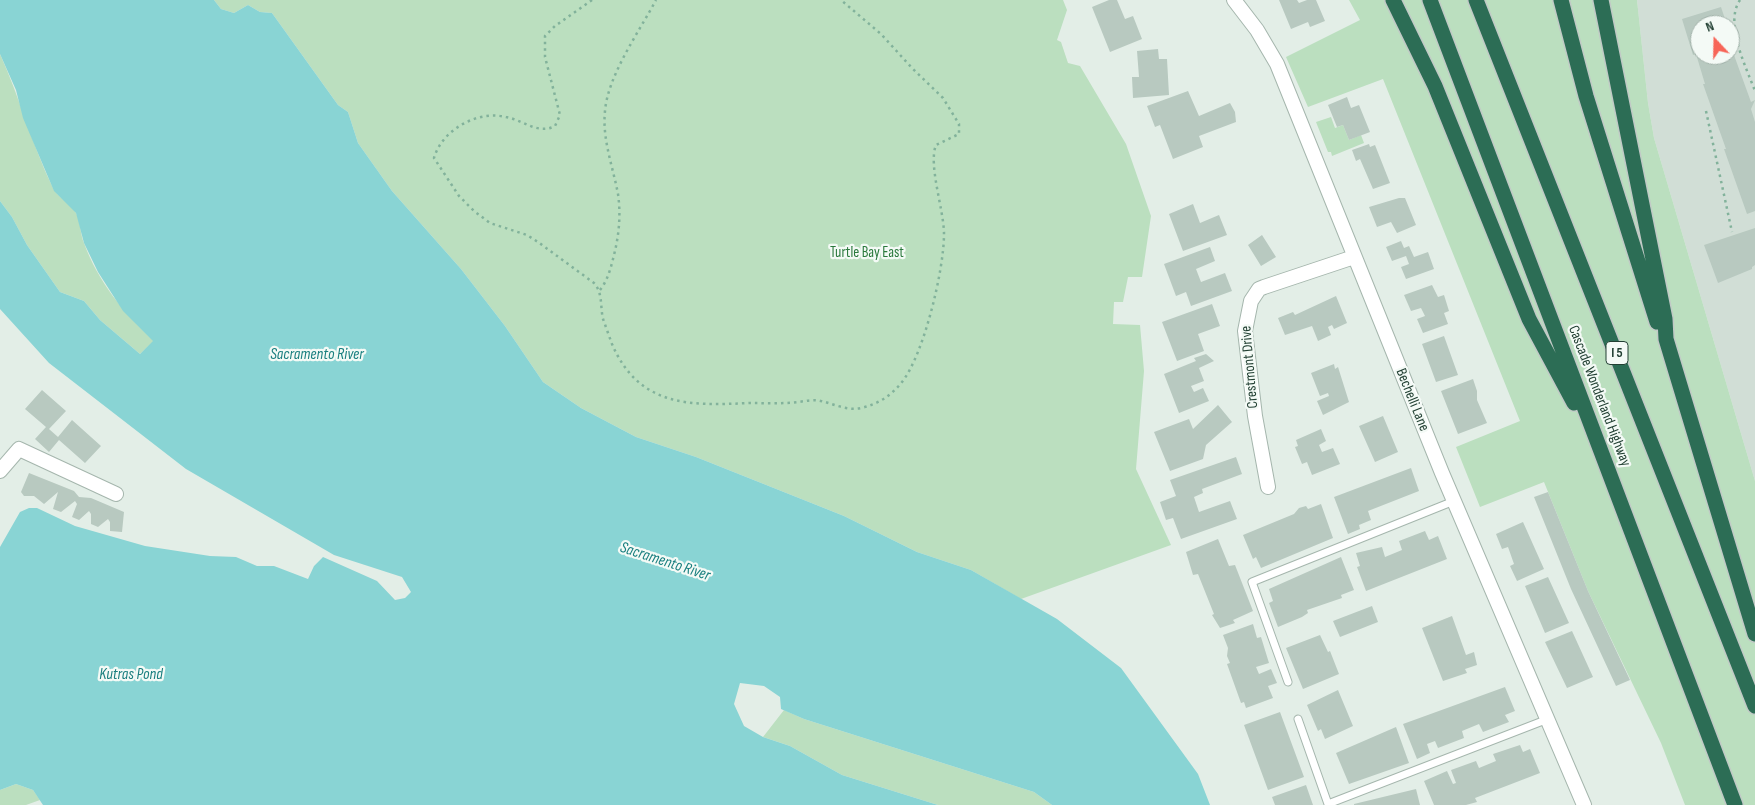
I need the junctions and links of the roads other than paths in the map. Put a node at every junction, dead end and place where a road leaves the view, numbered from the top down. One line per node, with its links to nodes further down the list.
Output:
1 (1234, 0): 7 (street, Bechelli Lane)
2 (1393, 0): 9 (highway)
3 (1430, 0): 9 (highway, Cascade Wonderland Highway)
4 (1476, 0): 16 (highway, Cascade Wonderland Highway / I 5)
5 (1561, 0): 8 (highway)
6 (1602, 0): 8 (highway)
7 (1354, 257): 11 (street, Crestmont Drive); 13 (street, Bechelli Lane)
8 (1666, 339): 14 (highway)
9 (1604, 459): 20 (highway, Cascade Wonderland Highway)
10 (0, 471): 12 (street)
11 (1268, 488)
12 (116, 494)
13 (1454, 501): 15 (lane); 18 (street, Bechelli Lane)
14 (1755, 634)
15 (1288, 682)
16 (1755, 706)
17 (1298, 719): 18 (lane)
18 (1548, 719): 19 (street, Bechelli Lane)
19 (1584, 805)
20 (1735, 805)

